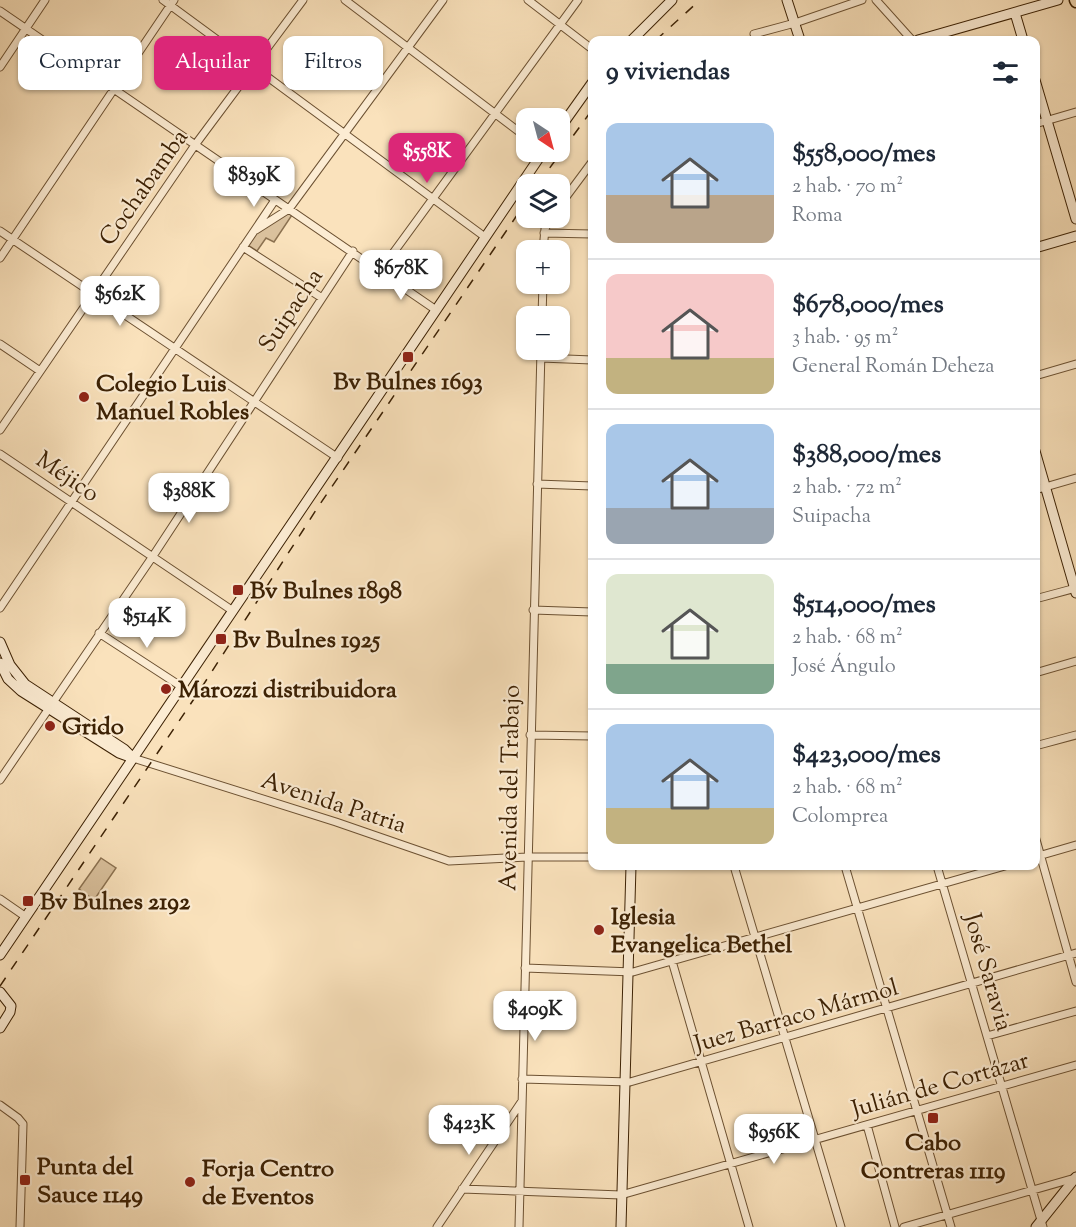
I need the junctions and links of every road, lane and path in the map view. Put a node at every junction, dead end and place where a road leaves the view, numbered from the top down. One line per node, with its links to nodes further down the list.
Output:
1 (45, 0): 18 (street)
2 (163, 0): 13 (street)
3 (303, 0): 29 (street, Cochabamba)
4 (345, 0): 32 (street)
5 (444, 0): 32 (street)
6 (528, 0): 17 (street)
7 (578, 0): 17 (street)
8 (672, 0): 19 (main road)
9 (788, 0): 16 (main road)
10 (862, 0): 16 (street)
11 (876, 0): 26 (street)
12 (1058, 0): 15 (main road)
13 (172, 3): 22 (street); 31 (street)
14 (0, 11): 18 (street)
15 (1016, 13): 27 (main road); 28 (main road)
16 (795, 23): 20 (street); 25 (main road)
17 (560, 24): 30 (street); 40 (street)
18 (26, 29): 21 (street); 33 (street)
19 (641, 30): 23 (main road); 24 (main road)
20 (754, 34)
21 (36, 36)
22 (214, 36)
23 (636, 36)
24 (644, 36)
25 (799, 36)
26 (908, 36)
27 (933, 36)
28 (1022, 36)
29 (271, 42)
30 (588, 46)
31 (142, 47)
32 (408, 48): 40 (street); 46 (street)
33 (0, 67)
34 (271, 79): 46 (street)
35 (588, 89): 42 (main road)
36 (113, 90): 62 (street)
37 (115, 90): 47 (street)
38 (235, 90): 47 (street, Cochabamba)
39 (1040, 97): 43 (main road)
40 (495, 112): 45 (street); 51 (street)
41 (1076, 112): 43 (street)
42 (570, 114)
43 (1047, 121): 44 (street); 54 (main road)
44 (1040, 123)
45 (516, 129)
46 (345, 133): 51 (street); 53 (street)
47 (195, 145): 52 (street); 69 (street, Cochabamba)
48 (536, 162): 61 (main road)
49 (588, 167): 50 (street)
50 (570, 192)
51 (433, 198): 61 (street); 68 (street)
52 (275, 200): 53 (street); 57 (street)
53 (289, 209): 57 (street); 66 (street)
54 (1076, 219)
55 (546, 228): 58 (street)
56 (0, 231): 62 (street)
57 (254, 231): 64 (street)
58 (544, 232): 59 (street); 63 (street)
59 (588, 234)
60 (1076, 236): 65 (main road)
61 (485, 237): 71 (main road)
62 (12, 240): 67 (street); 69 (street)
63 (544, 240)
64 (243, 247): 70 (street); 73 (street)
65 (1040, 247)
66 (353, 251): 68 (street); 70 (street, Suipacha)
67 (0, 258)
68 (380, 271): 71 (street)
69 (93, 294): 73 (street); 78 (street, Cochabamba)
70 (322, 298): 80 (street, Suipacha)
71 (436, 310): 83 (main road)
72 (0, 344): 78 (street)
73 (175, 348): 80 (street); 90 (street)
74 (570, 359): 76 (street)
75 (541, 360): 86 (street, Avenida del Trabajo)
76 (588, 360)
77 (1076, 364): 79 (street)
78 (40, 371): 81 (street, Cochabamba)
79 (1040, 375)
80 (253, 401): 83 (street); 91 (street, Suipacha)
81 (0, 430)
82 (0, 454): 90 (street, Méjico)
83 (338, 458): 96 (main road)
84 (1040, 467): 88 (main road)
85 (1076, 478): 88 (street)
86 (537, 484): 87 (street); 95 (street, Avenida del Trabajo)
87 (588, 486)
88 (1046, 487): 89 (street); 92 (main road)
89 (1040, 489)
90 (72, 502): 91 (street, Méjico); 94 (street)
91 (153, 556): 96 (street, Méjico); 98 (street, Suipacha)
92 (1076, 590): 93 (street)
93 (1040, 598)
94 (0, 608)
95 (533, 610): 97 (street); 105 (street, Avenida del Trabajo)
96 (233, 611): 103 (main road)
97 (588, 612)
98 (99, 633): 103 (street); 104 (street, Suipacha)
99 (0, 642): 101 (main road, Avenida Patria)
100 (1076, 661): 102 (street)
101 (3, 670): 104 (main road, Avenida Patria); 104 (main road, Avenida Patria)
102 (1040, 672)
103 (182, 687): 109 (main road)
104 (50, 705): 109 (main road, Avenida Patria); 110 (street, Suipacha)
105 (530, 735): 107 (street); 113 (street, Avenida del Trabajo)
106 (1076, 735): 108 (street)
107 (588, 736)
108 (1040, 745)
109 (133, 758): 113 (street, Avenida Patria); 124 (main road)
110 (0, 780)
111 (1076, 845): 112 (street)
112 (1040, 855)
113 (527, 857): 114 (street, Avenida Patria); 129 (street, Avenida del Trabajo)
114 (588, 857)
115 (1040, 862): 126 (street)
116 (631, 870): 130 (main road)
117 (735, 870): 125 (street)
118 (846, 870): 123 (street)
119 (938, 870): 121 (street, José Saravia)
120 (991, 870): 121 (street)
121 (943, 884): 123 (street); 132 (street, José Saravia)
122 (0, 899): 124 (street)
123 (857, 909): 125 (street); 134 (street)
124 (26, 917): 127 (main road)
125 (756, 938): 128 (street); 138 (street)
126 (1072, 954): 131 (street); 132 (street, Juez Barraco Mármol)
127 (0, 955)
128 (672, 961): 130 (street); 139 (street)
129 (525, 968): 130 (street); 141 (street, Avenida del Trabajo)
130 (628, 972): 142 (main road)
131 (1076, 982)
132 (972, 984): 134 (street, Juez Barraco Mármol); 137 (street, José Saravia)
133 (0, 992): 136 (main road)
134 (887, 1009): 138 (street, Juez Barraco Mármol); 146 (street)
135 (1076, 1011): 137 (street)
136 (0, 1028)
137 (987, 1036): 143 (street, José Saravia)
138 (786, 1038): 139 (street, Juez Barraco Mármol); 148 (street)
139 (702, 1063): 142 (street, Juez Barraco Mármol); 149 (street)
140 (1076, 1065): 143 (street, Julián de Cortázar)
141 (522, 1079): 142 (street, Juez Barraco Mármol); 144 (street, Avenida del Trabajo)
142 (625, 1083): 154 (main road)
143 (1002, 1086): 146 (street, Julián de Cortázar); 152 (street, José Saravia)
144 (522, 1101): 151 (street); 153 (street, Avenida del Trabajo)
145 (0, 1105): 157 (street)
146 (917, 1111): 147 (street, Julián de Cortázar); 155 (street)
147 (867, 1125): 148 (street, Julián de Cortázar); 163 (street)
148 (816, 1140): 149 (street, Julián de Cortázar); 162 (street)
149 (732, 1165): 154 (street, Julián de Cortázar); 161 (street)
150 (1076, 1177): 152 (street); 156 (main road)
151 (462, 1189): 153 (street, Julián de Cortázar); 158 (street)
152 (1032, 1190): 155 (street); 156 (street, José Saravia)
153 (520, 1193): 154 (street, Julián de Cortázar); 159 (street, Avenida del Trabajo)
154 (621, 1196): 160 (main road)
155 (947, 1214): 164 (street); 165 (street)
156 (1040, 1225)
157 (20, 1227)
158 (437, 1227)
159 (519, 1227)
160 (621, 1227)
161 (750, 1227)
162 (841, 1227)
163 (895, 1227)
164 (904, 1227)
165 (951, 1227)

